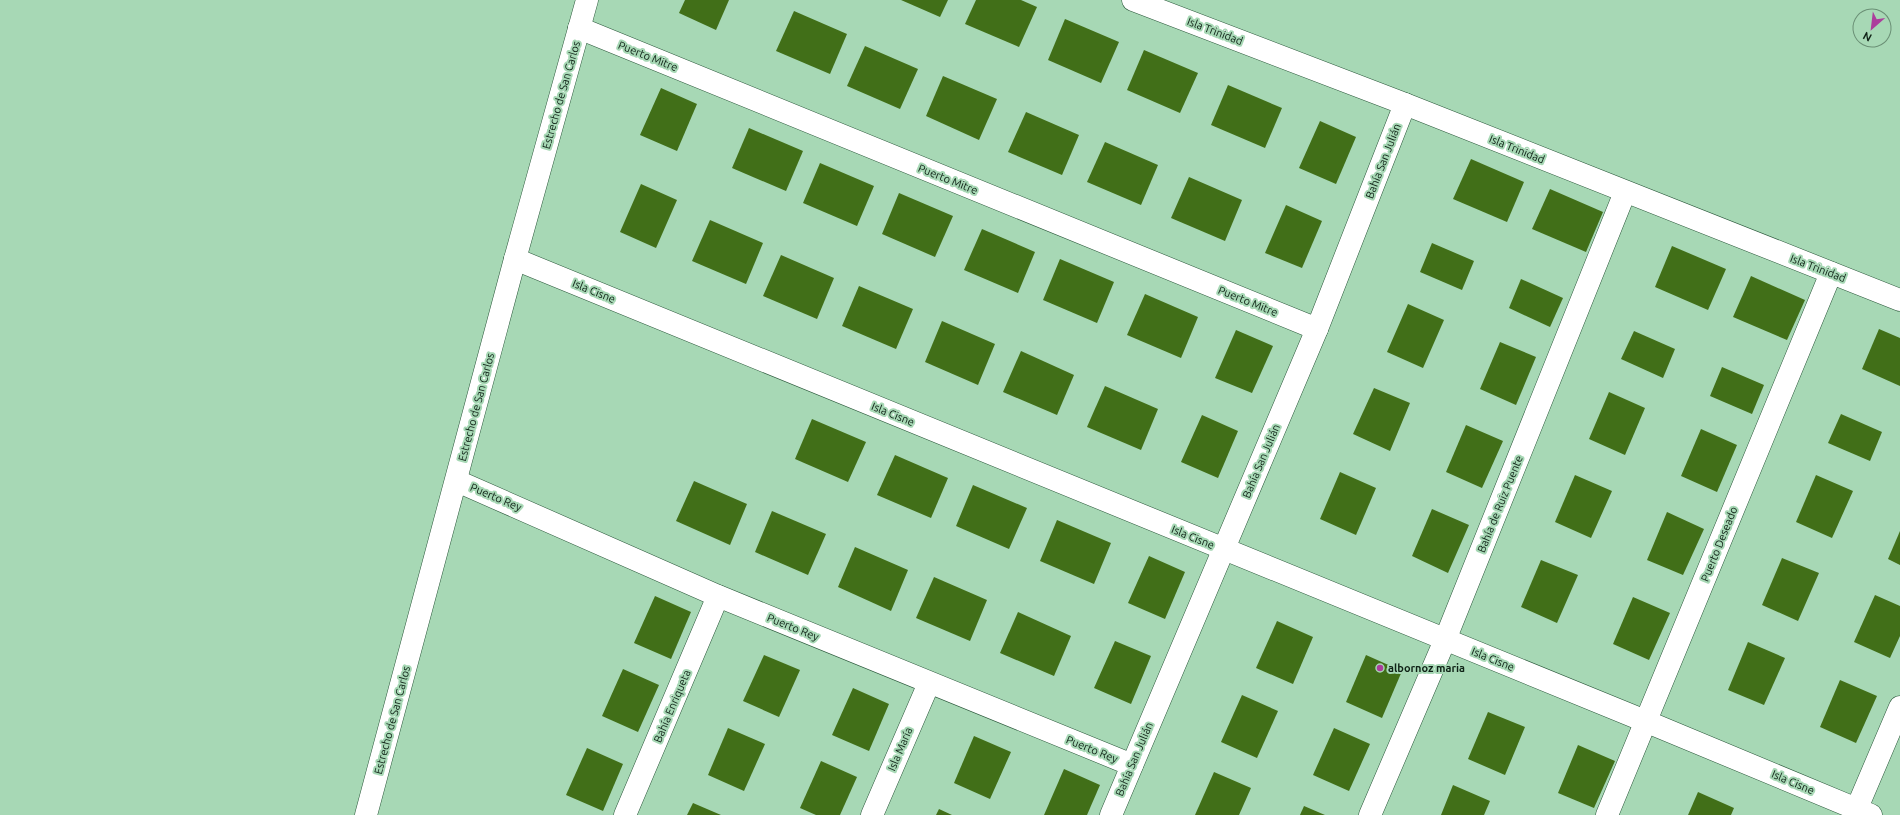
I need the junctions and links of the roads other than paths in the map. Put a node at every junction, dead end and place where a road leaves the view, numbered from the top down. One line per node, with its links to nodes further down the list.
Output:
1 (587, 0): 3 (street, Estrecho de San Carlos)
2 (1133, 0): 4 (street, Isla Trinidad)
3 (579, 28): 6 (street, Estrecho de San Carlos); 9 (street, Puerto Mitre)
4 (1405, 104): 5 (street, Isla Trinidad); 9 (street, Bahía San Julián)
5 (1625, 192): 7 (street, Isla Trinidad); 13 (street, Bahía de Ruiz Puente)
6 (515, 259): 10 (street, Estrecho de San Carlos); 11 (street, Isla Cisne)
7 (1831, 273): 8 (street, Isla Trinidad); 16 (street, Puerto Deseado)
8 (1900, 300)
9 (1318, 329): 11 (street, Bahía San Julián)
10 (457, 481): 12 (street, Puerto Rey); 19 (street, Estrecho de San Carlos)
11 (1224, 550): 13 (street, Isla Cisne); 17 (street, Bahía San Julián)
12 (718, 596): 14 (street, Puerto Rey); 20 (street, Bahía Enriqueta)
13 (1445, 640): 16 (street, Isla Cisne); 23 (street, Bahía de Ruiz Puente)
14 (928, 683): 17 (street, Puerto Rey); 21 (street, Isla María)
15 (1900, 707): 18 (street)
16 (1646, 721): 18 (street, Isla Cisne); 24 (street, Puerto Deseado)
17 (1132, 765): 22 (street, Bahía San Julián)
18 (1861, 813)
19 (366, 815)
20 (625, 815)
21 (872, 815)
22 (1111, 815)
23 (1370, 815)
24 (1607, 815)

